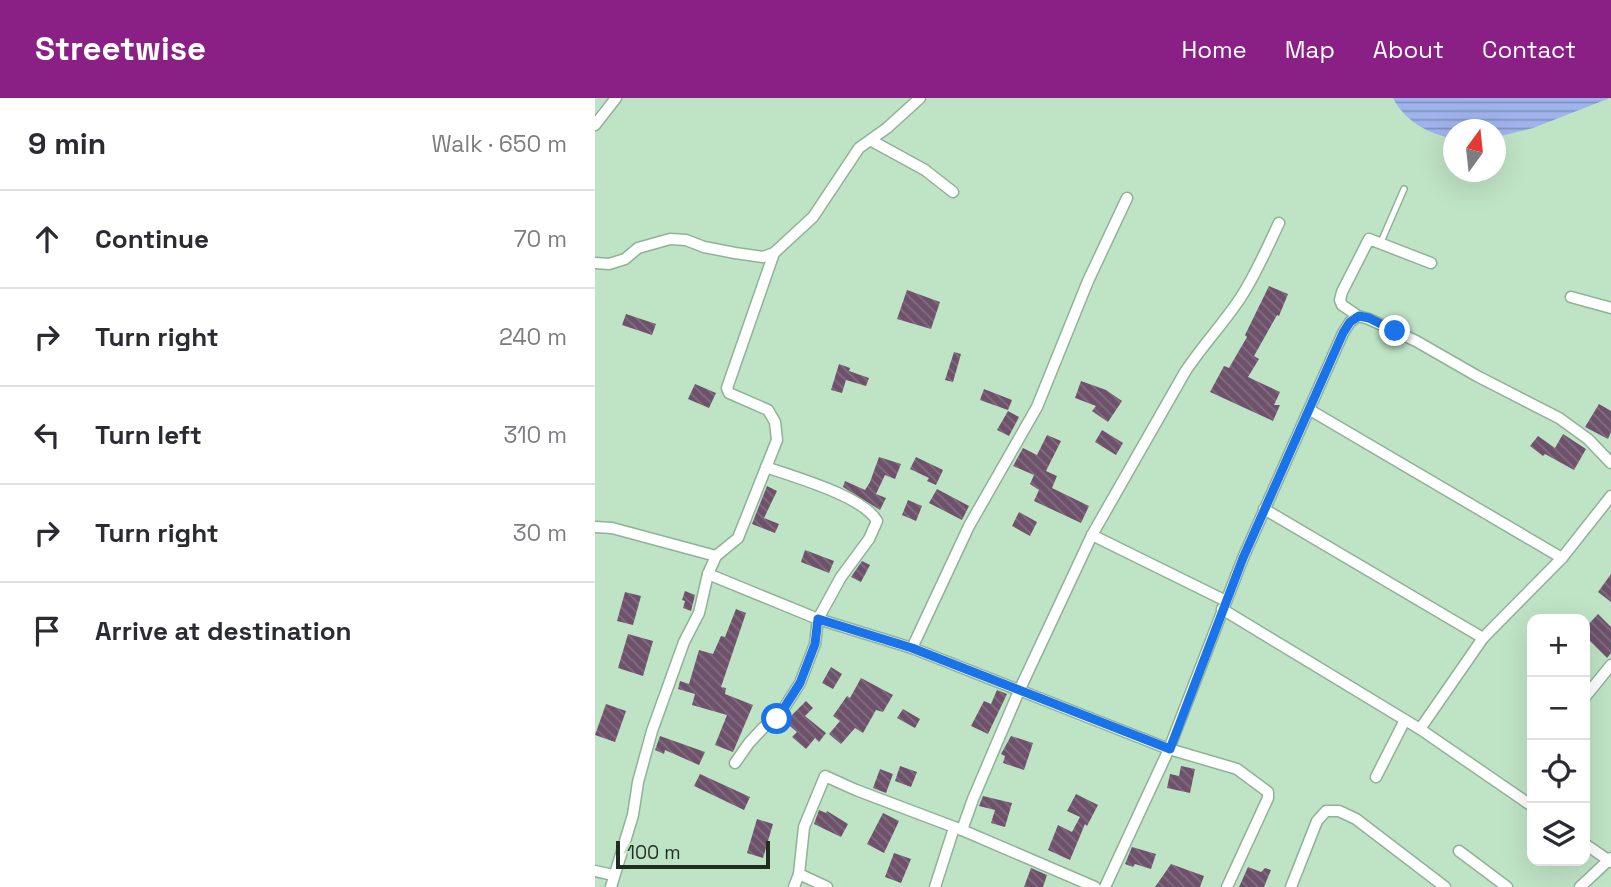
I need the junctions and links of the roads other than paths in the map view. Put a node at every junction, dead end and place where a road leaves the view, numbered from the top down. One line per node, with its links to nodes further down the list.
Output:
1 (617, 98): 3 (street)
2 (920, 98): 4 (street)
3 (595, 125)
4 (871, 141): 6 (street); 10 (street)
5 (1405, 189): 9 (lane)
6 (953, 192)
7 (1127, 198): 29 (street)
8 (1279, 223): 22 (street)
9 (1381, 242): 12 (street); 15 (street)
10 (774, 253): 11 (street); 18 (street)
11 (595, 263)
12 (1431, 263)
13 (1571, 297): 14 (street)
14 (1611, 308)
15 (1359, 316): 16 (street); 17 (street)
16 (1310, 410): 20 (street); 24 (street)
17 (1611, 463)
18 (766, 467): 23 (street); 27 (street)
19 (1611, 496): 24 (street)
20 (1264, 509): 26 (street); 28 (street)
21 (595, 527): 23 (street)
22 (1092, 535): 26 (street); 31 (street)
23 (716, 556): 25 (street)
24 (1562, 558): 28 (street)
25 (708, 574): 27 (street); 45 (street)
26 (1224, 605): 33 (street); 35 (street)
27 (818, 619): 29 (street); 36 (street)
28 (1483, 638): 34 (street)
29 (912, 648): 31 (street)
30 (1611, 665): 32 (street)
31 (1019, 691): 35 (street); 39 (street)
32 (1590, 691)
33 (1405, 720): 34 (street); 37 (street)
34 (1420, 729): 38 (street)
35 (1170, 749): 50 (street); 51 (street)
36 (735, 763)
37 (1376, 777)
38 (1528, 803)
39 (958, 829): 44 (street); 48 (street); 49 (street)
40 (1590, 847): 42 (street)
41 (1459, 851): 54 (street)
42 (1610, 861): 55 (street)
43 (595, 871): 45 (street)
44 (799, 874): 46 (street); 47 (street)
45 (612, 881)
46 (794, 887)
47 (827, 887)
48 (935, 887)
49 (1095, 887)
50 (1105, 887)
51 (1227, 887)
52 (1291, 887): 53 (street)
53 (1445, 887)
54 (1507, 887)
55 (1580, 887)

